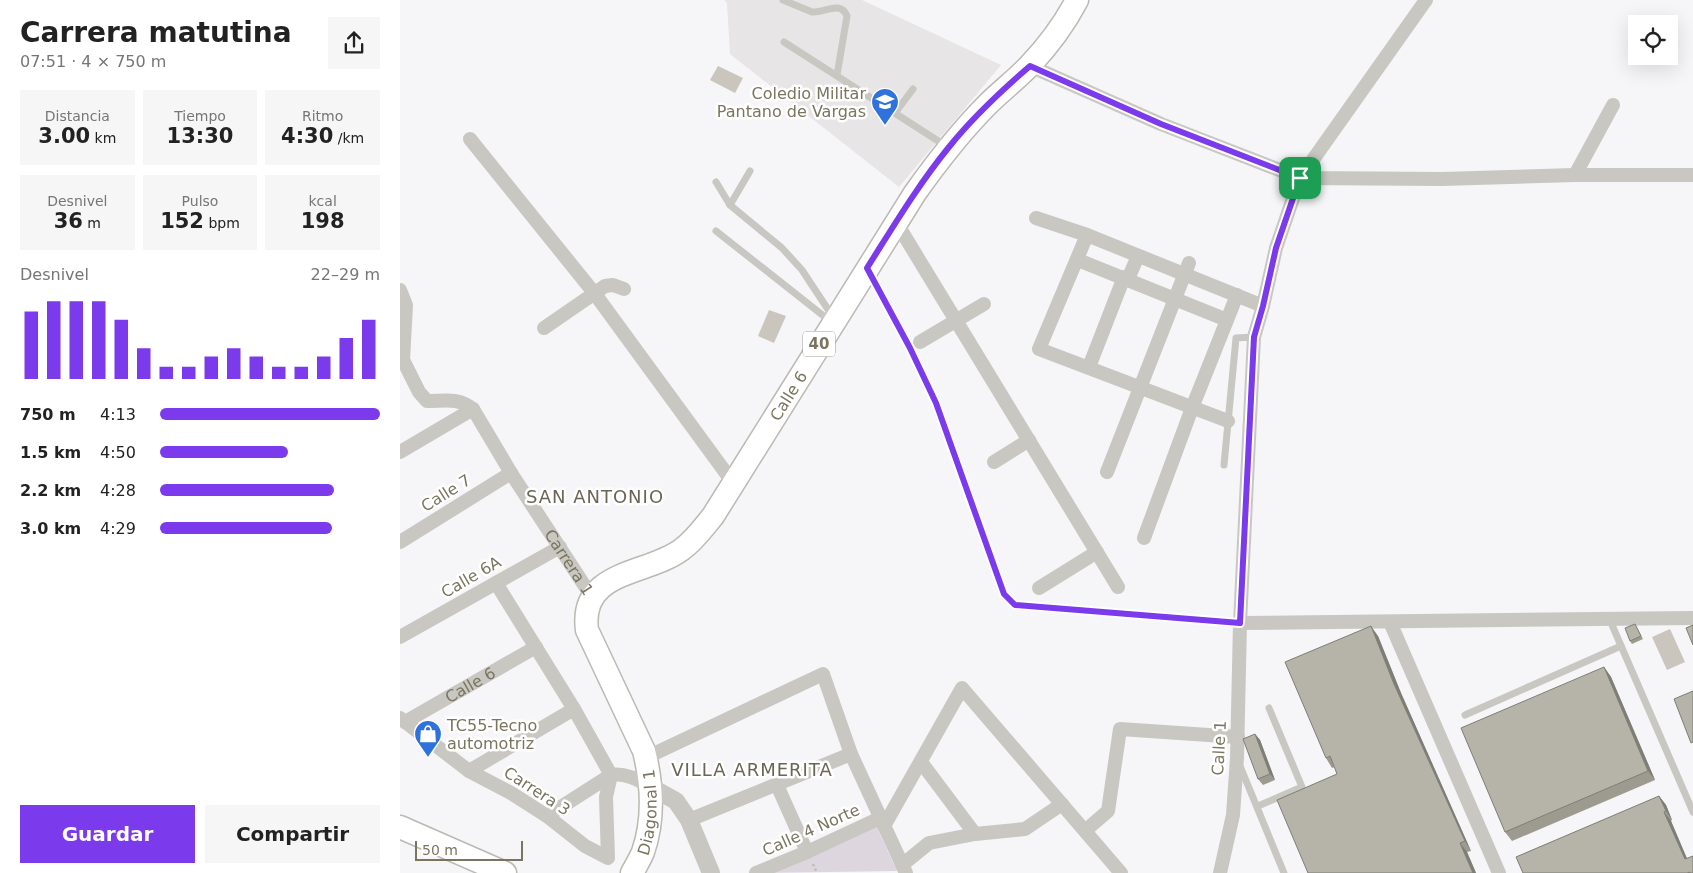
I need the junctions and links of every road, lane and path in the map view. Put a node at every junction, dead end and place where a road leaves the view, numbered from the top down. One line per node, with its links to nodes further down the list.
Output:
1 (783, 0): 6 (lane)
2 (1077, 0): 5 (main road, 40)
3 (1426, 0): 15 (street, Calle 1)
4 (784, 42): 6 (lane)
5 (1030, 66): 11 (main road, Calle 6 / 40); 15 (street)
6 (836, 75): 9 (lane)
7 (912, 89): 9 (lane)
8 (1614, 106): 13 (street)
9 (895, 112): 11 (lane)
10 (470, 139): 29 (street)
11 (949, 147): 19 (main road, Calle 6 / 40)
12 (750, 171): 17 (lane)
13 (1575, 175): 14 (street); 15 (street)
14 (1693, 176)
15 (1300, 178): 33 (street, Calle 1)
16 (716, 182): 17 (lane)
17 (730, 206): 36 (lane)
18 (1036, 218): 21 (street)
19 (896, 222): 24 (main road, Calle 6 / 40); 34 (street)
20 (716, 231): 36 (lane)
21 (1087, 235): 22 (street); 23 (street)
22 (1138, 256): 25 (street); 26 (street)
23 (1078, 260): 26 (street); 41 (street)
24 (867, 268): 36 (main road, Calle 6 / 40); 64 (path)
25 (1187, 269): 30 (street); 31 (street)
26 (1126, 278): 31 (street); 41 (street)
27 (624, 289): 29 (street)
28 (400, 290): 40 (street)
29 (595, 294): 37 (street); 52 (street)
30 (1237, 295): 33 (street); 35 (street)
31 (1176, 299): 35 (street); 42 (street)
32 (984, 304): 34 (street)
33 (1263, 306): 38 (street, Calle 1)
34 (956, 320): 39 (street); 46 (street)
35 (1227, 320): 43 (street)
36 (834, 321): 52 (main road, Calle 6 / 40)
37 (544, 328)
38 (1254, 337): 45 (lane); 64 (street, Calle 1)
39 (920, 342)
40 (402, 361): 44 (street)
41 (1089, 367): 42 (street)
42 (1141, 388): 43 (street); 50 (street)
43 (1192, 408): 45 (street); 53 (street)
44 (473, 409): 47 (street); 51 (street, Carrera 1)
45 (1228, 421): 49 (lane)
46 (1029, 440): 48 (street); 56 (street)
47 (400, 452)
48 (994, 462)
49 (1224, 464)
50 (1107, 472)
51 (511, 473): 54 (street, Calle 7); 55 (street, Carrera 1)
52 (734, 484): 60 (main road, Calle 6 / 40)
53 (1144, 538)
54 (400, 542)
55 (560, 547): 57 (street, Calle 6A); 60 (street, Carrera 1)
56 (1097, 552): 58 (street); 59 (street)
57 (496, 583): 65 (street, Calle 6A); 67 (street)
58 (1039, 588)
59 (1118, 588)
60 (592, 597): 73 (main road, Carrera 1)
61 (1609, 618): 62 (street); 63 (street); 66 (lane)
62 (1693, 618)
63 (1390, 622): 64 (street); 99 (street)
64 (1240, 623): 72 (street, Calle 1)
65 (400, 637)
66 (1621, 646): 70 (lane); 83 (lane)
67 (536, 647): 69 (street); 71 (street, Calle 6)
68 (1269, 708): 82 (lane)
69 (574, 709): 77 (street); 78 (street)
70 (1465, 715)
71 (403, 720): 77 (street, Carrera 3)
72 (1238, 737): 75 (street, Calle 1); 88 (street)
73 (645, 754): 74 (street); 80 (main road, Diagonal 1)
74 (851, 754): 79 (street); 86 (street)
75 (1237, 758): 82 (lane); 97 (street, Calle 1)
76 (920, 762): 81 (street); 86 (street); 89 (street)
77 (469, 771): 84 (street, Carrera 3)
78 (610, 774): 80 (street); 84 (street); 84 (street, Carrera 3)
79 (777, 785): 85 (street); 90 (street)
80 (649, 786): 85 (street); 93 (main road, Diagonal 1)
81 (1062, 804): 88 (street); 89 (street)
82 (1258, 806): 98 (lane)
83 (1693, 812)
84 (547, 816)
85 (689, 820): 94 (street)
86 (882, 822): 90 (street, Calle 4 Norte); 91 (street)
87 (400, 827): 92 (main road)
88 (1086, 830): 96 (street)
89 (975, 834): 91 (street)
90 (807, 852): 95 (street, Calle 4 Norte)
91 (904, 869)
92 (505, 873)
93 (632, 873)
94 (712, 873)
95 (756, 873)
96 (1121, 873)
97 (1220, 873)
98 (1284, 873)
99 (1499, 873)

